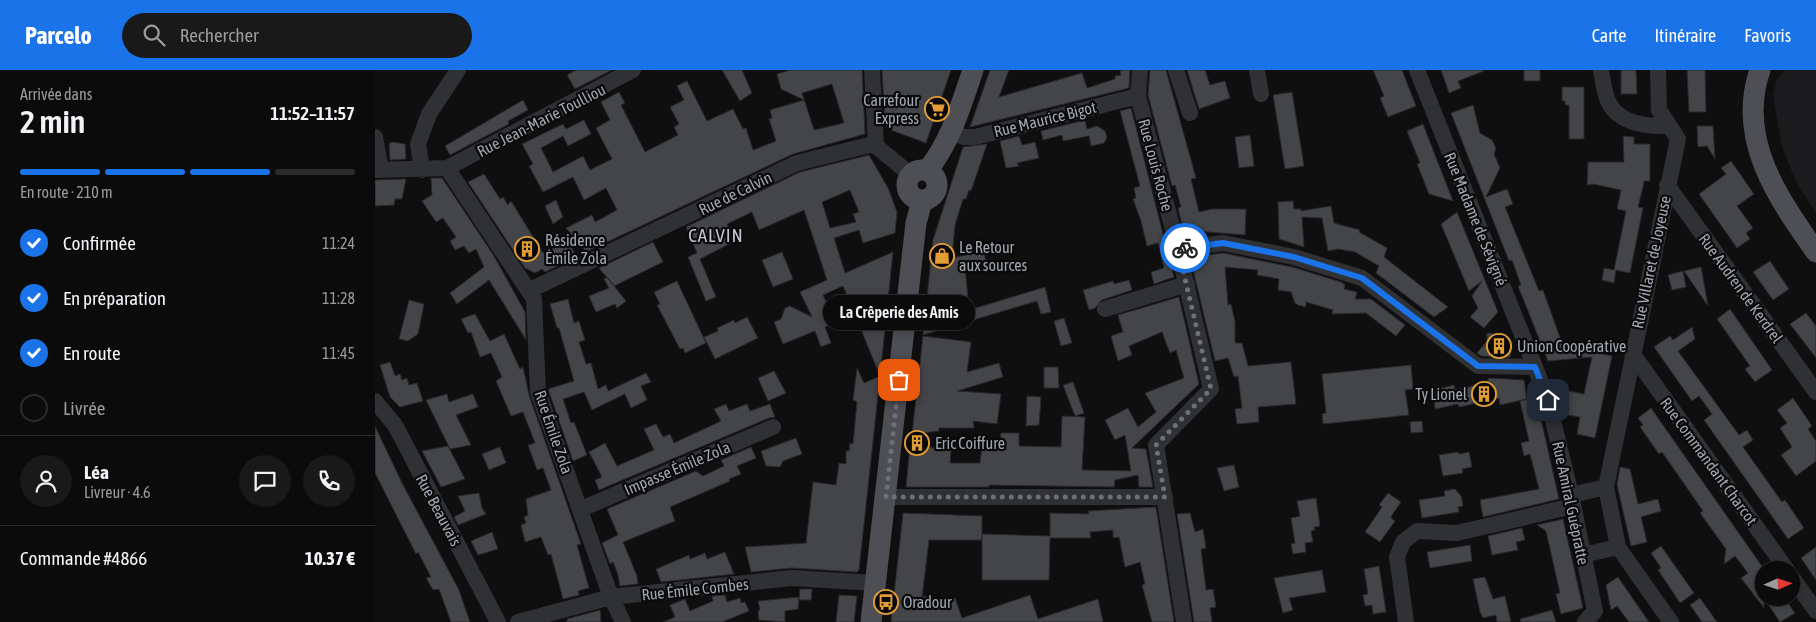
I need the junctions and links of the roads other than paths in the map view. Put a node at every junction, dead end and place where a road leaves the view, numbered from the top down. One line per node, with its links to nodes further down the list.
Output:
1 (458, 70): 21 (street)
2 (633, 70): 19 (street, Rue Jean-Marie Toulliou)
3 (873, 70): 18 (street)
4 (973, 70): 16 (main road)
5 (1140, 70): 13 (street, Rue Louis Roche)
6 (1176, 70): 14 (street)
7 (1257, 70): 12 (street)
8 (1417, 70): 30 (street, Rue Madame de Sévigné)
9 (1601, 70): 15 (street)
10 (1658, 70): 15 (street, Rue Villaret de Joyeuse)
11 (1760, 70): 25 (main road)
12 (1261, 94)
13 (1138, 96): 16 (street, Rue Maurice Bigot); 24 (street, Rue Louis Roche)
14 (1190, 113)
15 (1668, 125): 23 (street, Rue Villaret de Joyeuse)
16 (951, 132): 22 (main road)
17 (375, 137): 20 (street)
18 (876, 146): 22 (street); 27 (street, Rue de Calvin)
19 (447, 168): 21 (street); 27 (street, Rue Émile Zola)
20 (378, 170): 21 (street)
21 (422, 170)
22 (919, 173): 35 (main road)
23 (1667, 185): 29 (street, Rue Villaret de Joyeuse); 31 (street, Rue Audren de Kerdrel)
24 (1178, 249): 26 (street, Rue Louis Roche); 30 (street)
25 (1816, 252)
26 (1187, 284): 28 (street); 36 (street, Rue Louis Roche)
27 (530, 290): 38 (street, Rue Émile Zola)
28 (1105, 310)
29 (1632, 353): 34 (street, Rue Villaret de Joyeuse); 41 (street, Rue Commandant Charcot)
30 (1535, 367): 37 (street, Rue Amiral Guépratte)
31 (1816, 392)
32 (375, 401): 47 (street, Rue Beauvais)
33 (773, 427): 38 (street, Impasse Émile Zola)
34 (1606, 487): 37 (street); 39 (street, Rue Villaret de Joyeuse)
35 (886, 497): 36 (street); 42 (main road)
36 (1165, 497): 51 (street, Rue Louis Roche)
37 (1572, 501): 40 (street, Rue Amiral Guépratte); 52 (street)
38 (581, 509): 44 (street, Rue Émile Zola)
39 (1618, 547): 40 (street); 53 (street, Rue Villaret de Joyeuse)
40 (1583, 555): 46 (street, Rue Amiral Guépratte)
41 (1781, 561)
42 (875, 583): 44 (street, Rue Émile Combes); 50 (main road)
43 (1800, 589): 45 (street)
44 (611, 598): 48 (street, Rue Émile Combes); 49 (street, Rue Émile Zola)
45 (1816, 611)
46 (1590, 616)
47 (498, 622)
48 (518, 622)
49 (623, 622)
50 (871, 622)
51 (1184, 622)
52 (1406, 622)
53 (1671, 622)

